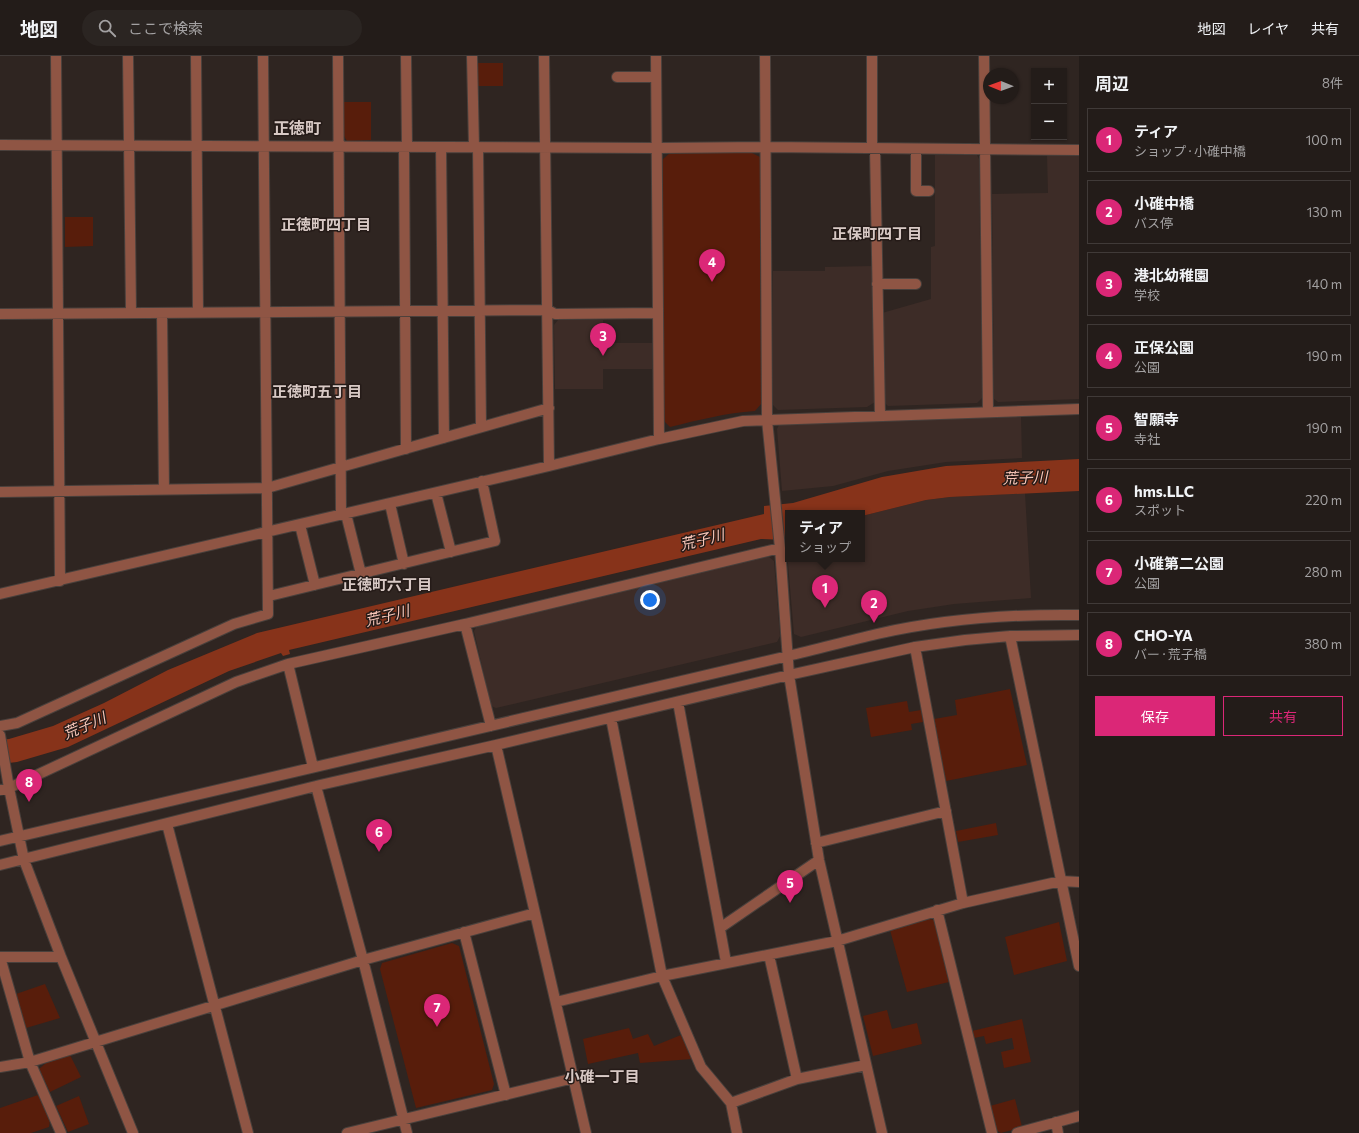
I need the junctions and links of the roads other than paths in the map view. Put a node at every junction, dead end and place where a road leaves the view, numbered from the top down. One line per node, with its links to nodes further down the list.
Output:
1 (56, 56): 16 (street)
2 (128, 56): 17 (street)
3 (196, 56): 18 (street)
4 (263, 56): 19 (street)
5 (338, 56): 20 (street)
6 (406, 56): 21 (street)
7 (472, 56): 23 (street)
8 (544, 56): 25 (street)
9 (656, 56): 14 (street)
10 (765, 56): 24 (street)
11 (872, 56): 27 (street)
12 (984, 56): 29 (street)
13 (617, 77): 14 (street)
14 (656, 77): 26 (street)
15 (0, 145): 16 (street)
16 (57, 146): 17 (street); 45 (street)
17 (129, 146): 18 (street); 40 (street)
18 (196, 146): 19 (street); 42 (street)
19 (264, 146): 20 (street); 38 (street)
20 (339, 147): 21 (street); 39 (street)
21 (405, 147): 22 (street); 36 (street)
22 (441, 147): 23 (street); 37 (street)
23 (476, 147): 25 (street); 34 (street)
24 (766, 147): 26 (street); 27 (street); 50 (street)
25 (545, 148): 26 (street); 35 (street)
26 (657, 148): 43 (street)
27 (874, 148): 28 (street); 32 (street)
28 (916, 149): 29 (street); 31 (street)
29 (985, 149): 30 (street); 48 (street)
30 (1079, 150)
31 (929, 191)
32 (877, 284): 33 (street); 49 (street)
33 (916, 284)
34 (479, 310): 35 (street); 37 (street); 51 (street)
35 (548, 310): 43 (street); 46 (street)
36 (405, 311): 37 (street); 39 (street); 54 (street)
37 (443, 311): 52 (street)
38 (266, 312): 39 (street); 42 (street); 58 (street)
39 (340, 312): 56 (street)
40 (131, 313): 41 (street); 45 (street)
41 (162, 313): 42 (street); 59 (street)
42 (198, 313)
43 (658, 313): 53 (street)
44 (0, 314): 45 (street)
45 (58, 314): 60 (street)
46 (549, 408): 51 (street); 55 (street)
47 (1079, 409): 48 (street)
48 (988, 412): 49 (street)
49 (880, 416): 50 (street)
50 (767, 420): 53 (street); 67 (street)
51 (481, 427): 52 (street)
52 (444, 438): 54 (street)
53 (659, 439): 55 (street)
54 (406, 449): 56 (street)
55 (549, 466): 57 (street)
56 (341, 467): 58 (street); 64 (street)
57 (482, 481): 62 (street); 68 (street)
58 (267, 488): 59 (street); 66 (street)
59 (164, 490): 60 (street)
60 (60, 491): 61 (street); 71 (street)
61 (0, 492)
62 (436, 493): 63 (street); 68 (street)
63 (390, 504): 64 (street); 69 (street)
64 (343, 515): 65 (street); 70 (street)
65 (300, 525): 66 (street); 72 (street)
66 (268, 533): 71 (street); 74 (street)
67 (780, 543): 76 (street); 80 (street)
68 (450, 552): 69 (street)
69 (404, 564): 70 (street)
70 (361, 574): 72 (street)
71 (60, 581): 73 (street)
72 (315, 585): 74 (street)
73 (0, 594)
74 (269, 596): 85 (street)
75 (1079, 615): 80 (street)
76 (465, 624): 81 (street); 86 (street)
77 (1079, 635): 78 (street)
78 (1010, 636): 79 (street); 100 (street)
79 (914, 647): 82 (street); 92 (street)
80 (788, 656): 82 (street); 86 (street)
81 (288, 664): 89 (street); 91 (street)
82 (789, 675): 83 (street); 96 (street)
83 (678, 702): 84 (street); 105 (street)
84 (611, 718): 88 (street); 114 (street)
85 (0, 726)
86 (491, 726): 89 (street)
87 (0, 735): 91 (street)
88 (496, 745): 90 (street); 104 (street)
89 (313, 767): 94 (street)
90 (316, 786): 93 (street); 111 (street)
91 (4, 789): 94 (street)
92 (946, 812): 96 (street); 102 (street)
93 (167, 824): 97 (street); 116 (street)
94 (18, 837): 95 (street); 97 (street)
95 (0, 841)
96 (816, 843): 98 (street)
97 (24, 860): 99 (street); 110 (street)
98 (819, 860): 105 (street); 107 (street)
99 (0, 865)
100 (1061, 881): 101 (street); 102 (street); 113 (street)
101 (1079, 882)
102 (963, 903): 103 (street)
103 (937, 910): 107 (street); 137 (street)
104 (536, 913): 106 (street); 115 (street)
105 (720, 928): 112 (street)
106 (464, 932): 111 (street); 123 (street)
107 (837, 941): 108 (street); 119 (street)
108 (769, 955): 112 (street); 122 (street)
109 (0, 957): 110 (street); 118 (street)
110 (61, 957): 117 (street)
111 (363, 960): 116 (street); 126 (street)
112 (726, 962): 114 (street)
113 (1079, 966)
114 (662, 976): 115 (street); 124 (street)
115 (556, 1002): 121 (street)
116 (215, 1006): 117 (street); 131 (street)
117 (97, 1042): 118 (street); 130 (street)
118 (30, 1062): 120 (street); 128 (street)
119 (866, 1065): 122 (street); 136 (street)
120 (0, 1067)
121 (574, 1078): 123 (street); 134 (street)
122 (797, 1079): 124 (street)
123 (506, 1095): 126 (street)
124 (731, 1103): 135 (street)
125 (1079, 1116): 127 (street)
126 (404, 1120): 132 (street); 133 (street)
127 (1056, 1122): 138 (street); 139 (street)
128 (60, 1131): 129 (street)
129 (49, 1133)
130 (133, 1133)
131 (248, 1133)
132 (347, 1133)
133 (407, 1133)
134 (586, 1133)
135 (737, 1133)
136 (882, 1133)
137 (992, 1133)
138 (1017, 1133)
139 (1058, 1133)

